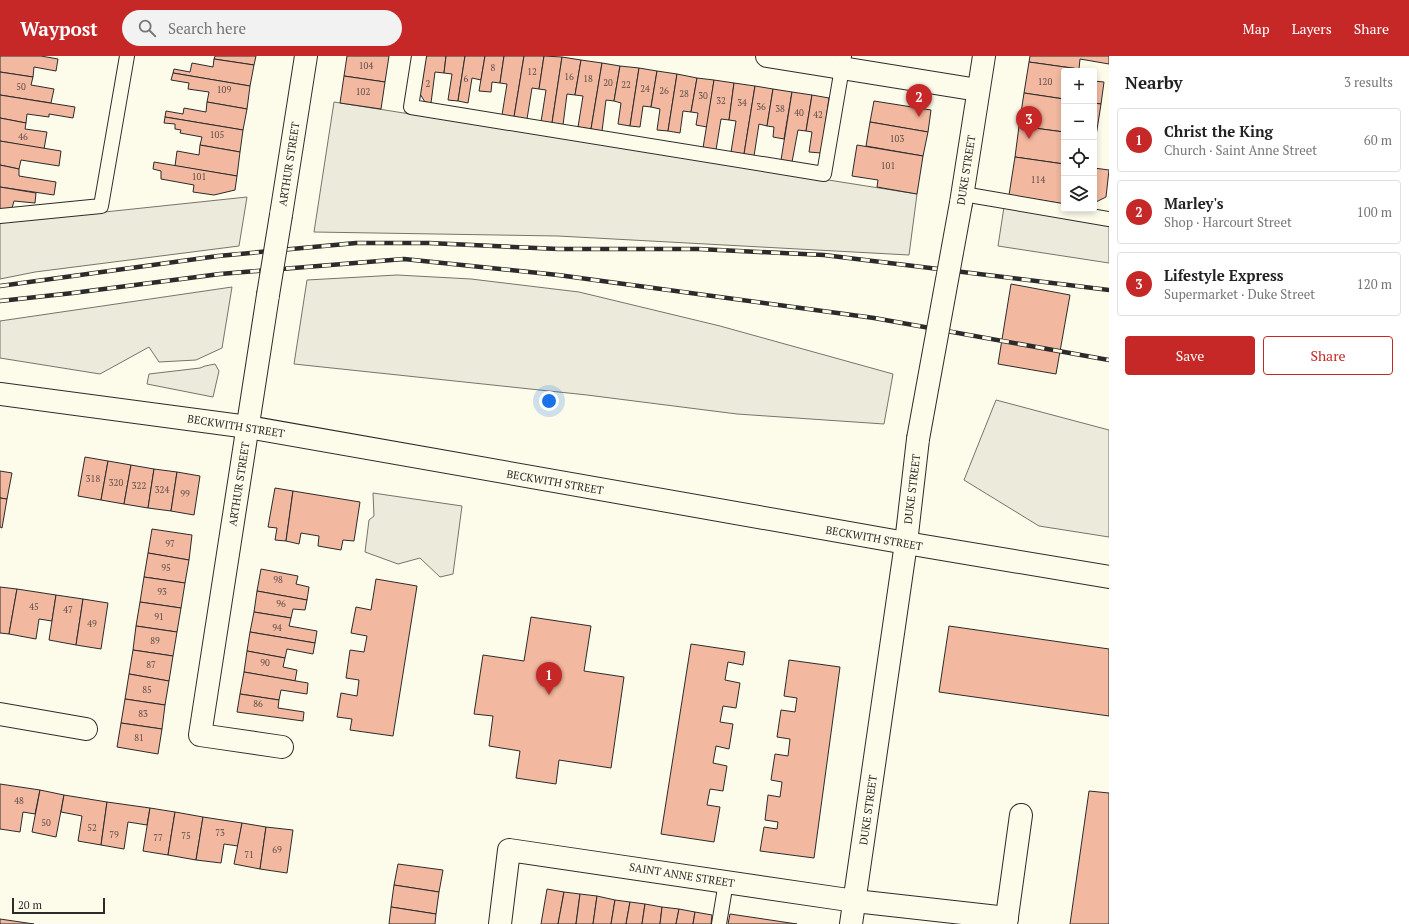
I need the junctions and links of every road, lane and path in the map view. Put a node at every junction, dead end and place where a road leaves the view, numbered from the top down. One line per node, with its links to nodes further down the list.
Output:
1 (127, 56): 9 (lane)
2 (306, 56): 12 (street, ARTHUR STREET, bridge)
3 (419, 56): 6 (lane)
4 (767, 56): 6 (street)
5 (984, 56): 7 (street, DUKE STREET)
6 (843, 62): 7 (street)
7 (978, 90): 8 (street, DUKE STREET)
8 (962, 199): 10 (lane); 13 (street, DUKE STREET, bridge)
9 (0, 216)
10 (1109, 219)
11 (0, 394): 12 (street, BECKWITH STREET)
12 (248, 427): 13 (street, BECKWITH STREET); 17 (street, ARTHUR STREET)
13 (906, 543): 14 (street, BECKWITH STREET); 20 (street, DUKE STREET)
14 (1109, 577)
15 (0, 714): 16 (street)
16 (86, 729)
17 (282, 747)
18 (1021, 815): 21 (street)
19 (726, 882): 20 (street, SAINT ANNE STREET); 22 (street, SAINT ANNE STREET); 23 (lane)
20 (855, 901): 21 (street, SAINT ANNE STREET); 24 (street, DUKE STREET)
21 (1006, 921)
22 (500, 924)
23 (719, 924)
24 (851, 924)

